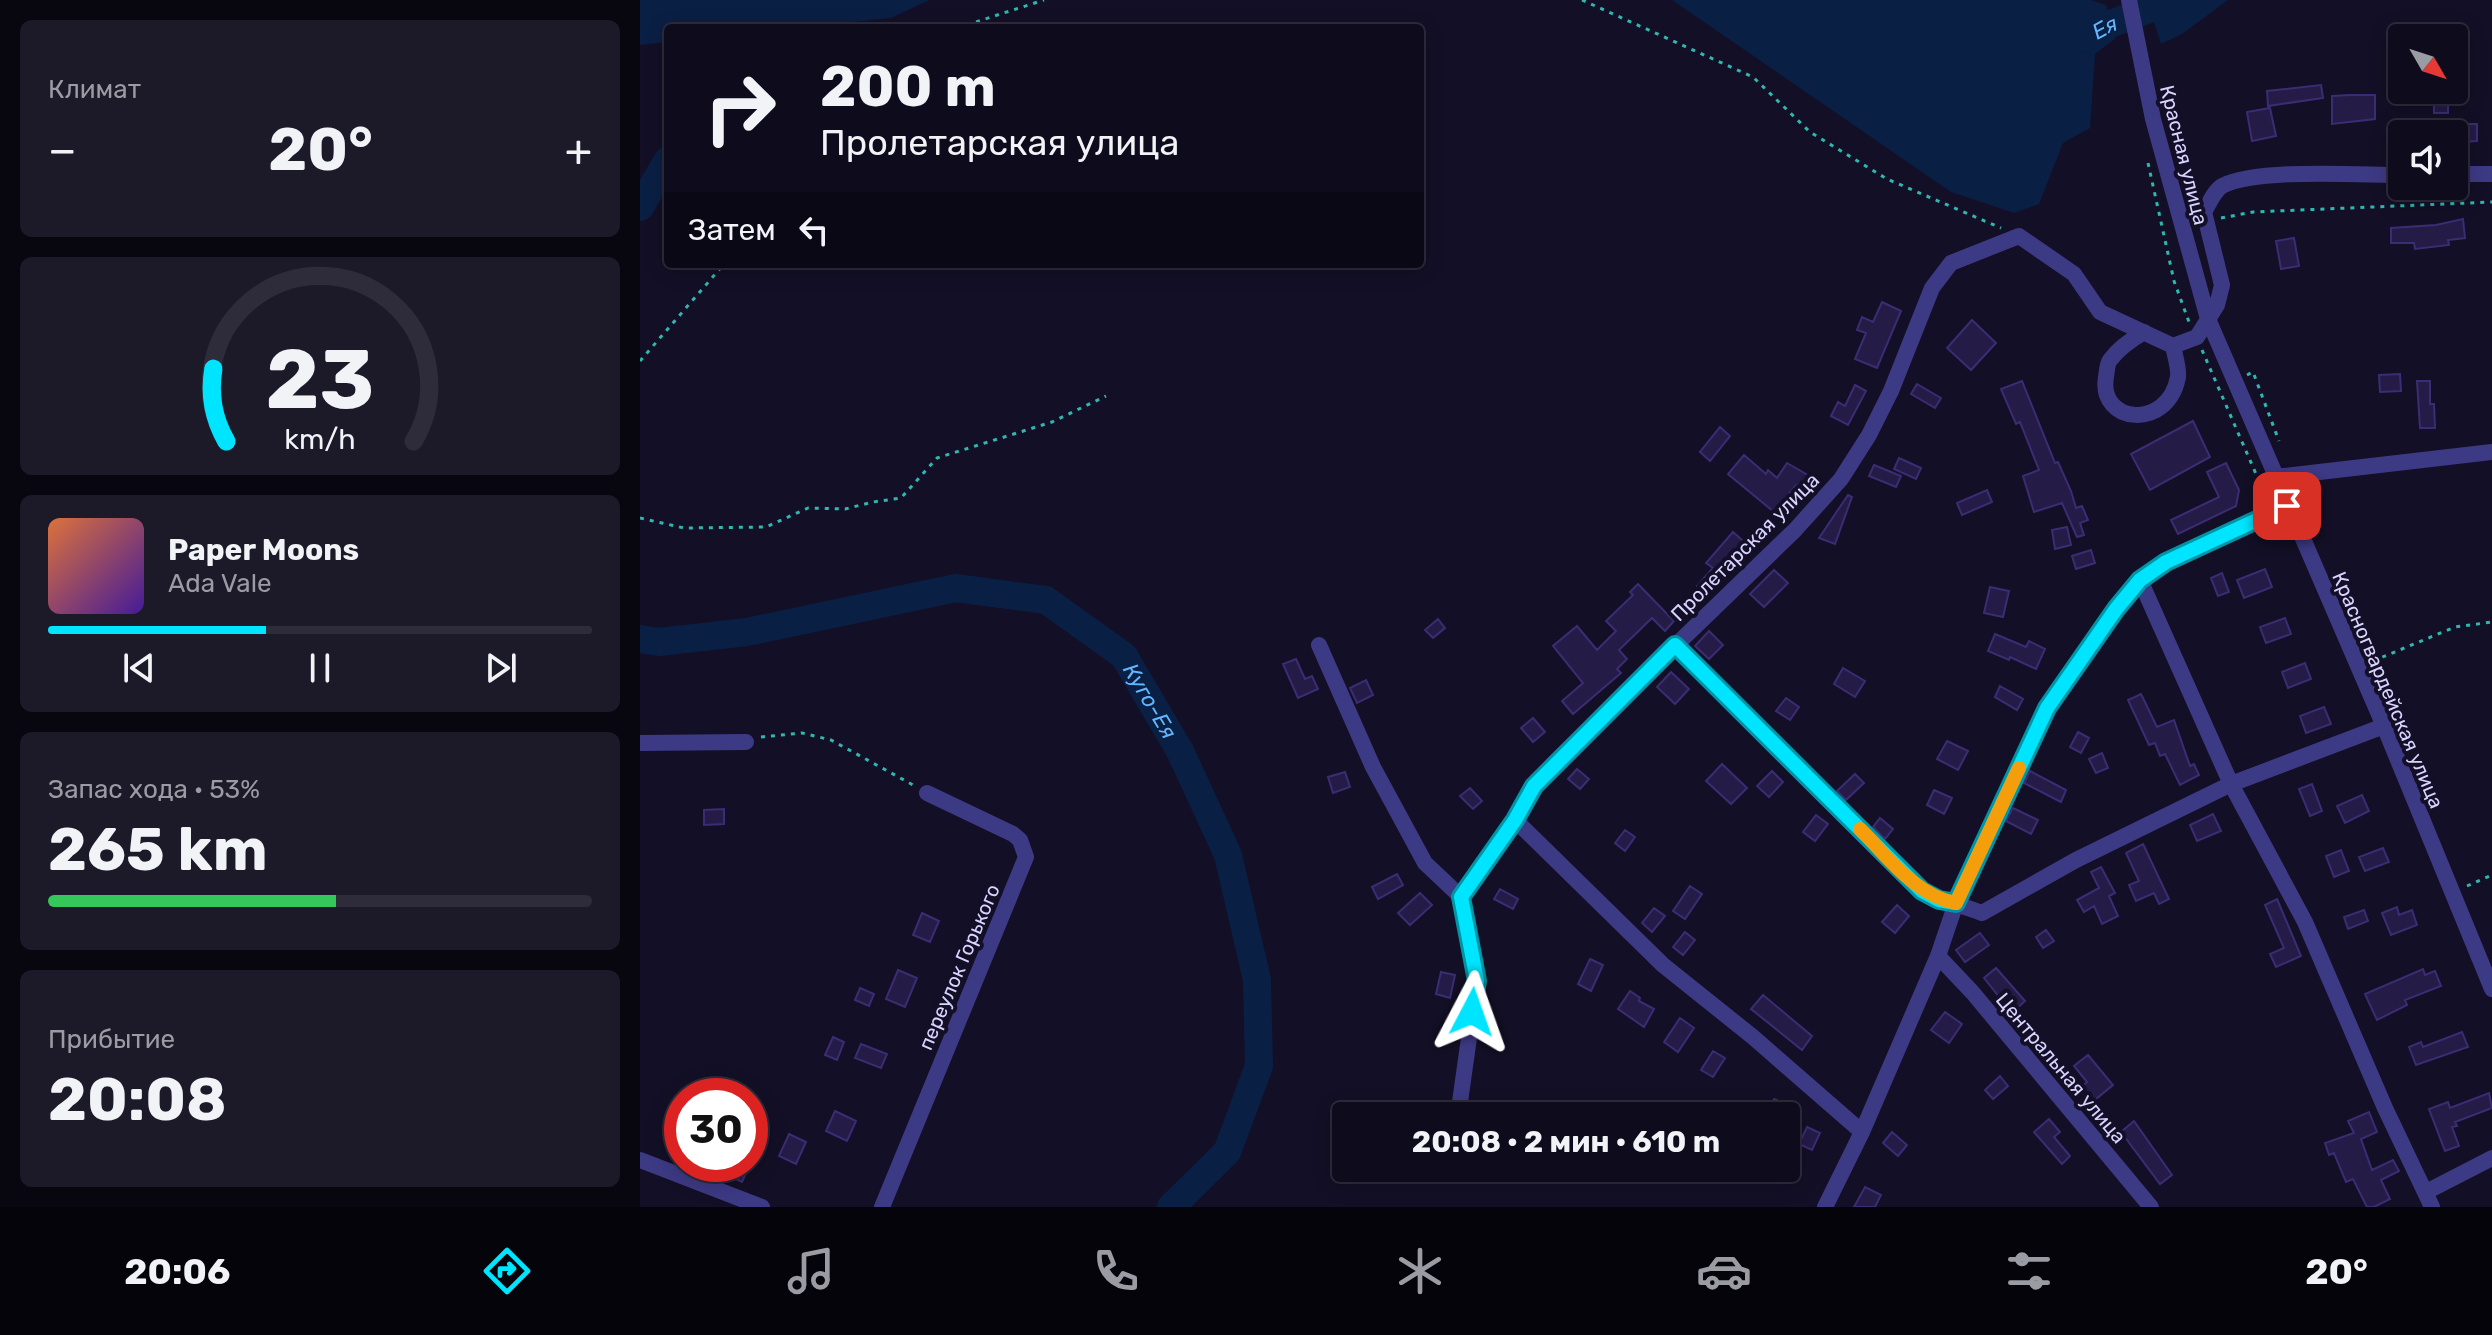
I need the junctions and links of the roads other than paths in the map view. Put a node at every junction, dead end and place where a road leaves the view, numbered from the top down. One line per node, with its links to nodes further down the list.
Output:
1 (2129, 0): 5 (street, Красная улица)
2 (2468, 174): 3 (street)
3 (2492, 174)
4 (2388, 175): 5 (street)
5 (2208, 319): 7 (street); 9 (street, Красногвардейская улица)
6 (2144, 332): 7 (street); 7 (street); 13 (street, Пролетарская улица)
7 (2173, 346)
8 (2492, 452): 9 (street)
9 (2276, 477): 10 (street, Красногвардейская улица)
10 (2287, 506): 11 (street); 14 (street, Красногвардейская улица)
11 (2140, 580): 17 (street); 21 (street)
12 (1319, 645): 20 (street)
13 (1675, 645): 19 (street, Пролетарская улица); 21 (street, Пролетарская улица)
14 (2384, 726): 17 (street); 22 (street, Красногвардейская улица)
15 (746, 742): 16 (street)
16 (640, 743)
17 (2231, 784): 21 (street); 29 (street)
18 (927, 793): 31 (street, переулок Горького)
19 (1515, 820): 20 (street, Пролетарская улица); 26 (street)
20 (1461, 897): 25 (street)
21 (1956, 903): 23 (street)
22 (2485, 954): 24 (street, Красногвардейская улица)
23 (1938, 956): 26 (street); 33 (street, Центральная улица)
24 (2492, 989)
25 (1460, 1102)
26 (1862, 1132): 32 (street)
27 (2492, 1158): 29 (street)
28 (640, 1160): 30 (street)
29 (2429, 1199)
30 (762, 1207)
31 (882, 1207)
32 (1825, 1207)
33 (2151, 1207)

